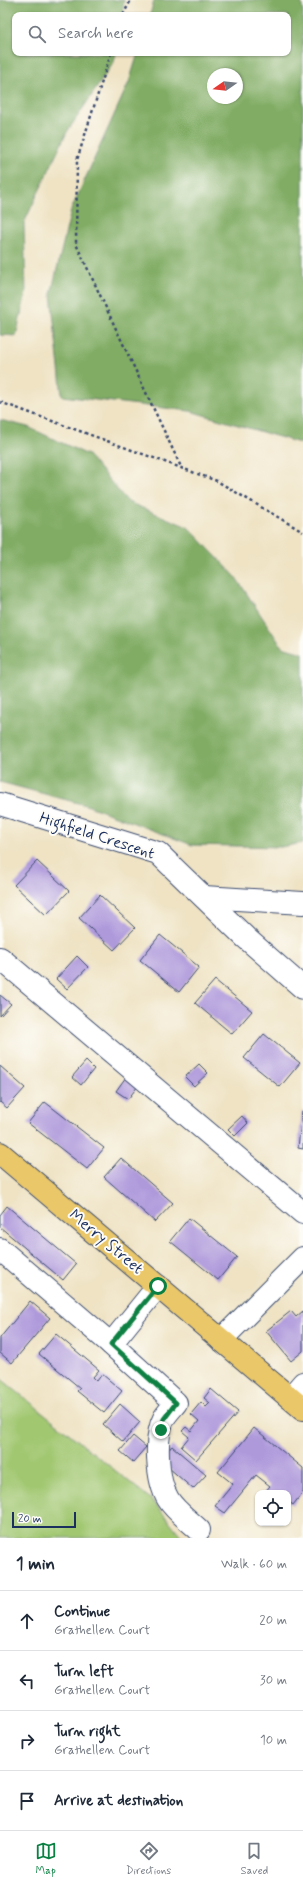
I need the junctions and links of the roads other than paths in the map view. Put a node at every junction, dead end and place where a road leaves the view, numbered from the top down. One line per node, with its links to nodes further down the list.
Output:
1 (0, 804): 2 (street, Highfield Crescent)
2 (204, 897): 3 (street); 5 (street, Highfield Crescent)
3 (303, 903)
4 (0, 958): 7 (street)
5 (303, 988)
6 (0, 1153): 10 (main road, Merry Street)
7 (303, 1213)
8 (0, 1249): 12 (street)
9 (303, 1258): 11 (street)
10 (158, 1286): 11 (main road, Merry Street); 12 (street)
11 (221, 1340): 13 (main road, Merry Street)
12 (111, 1344): 14 (street)
13 (299, 1397)
14 (199, 1530)

